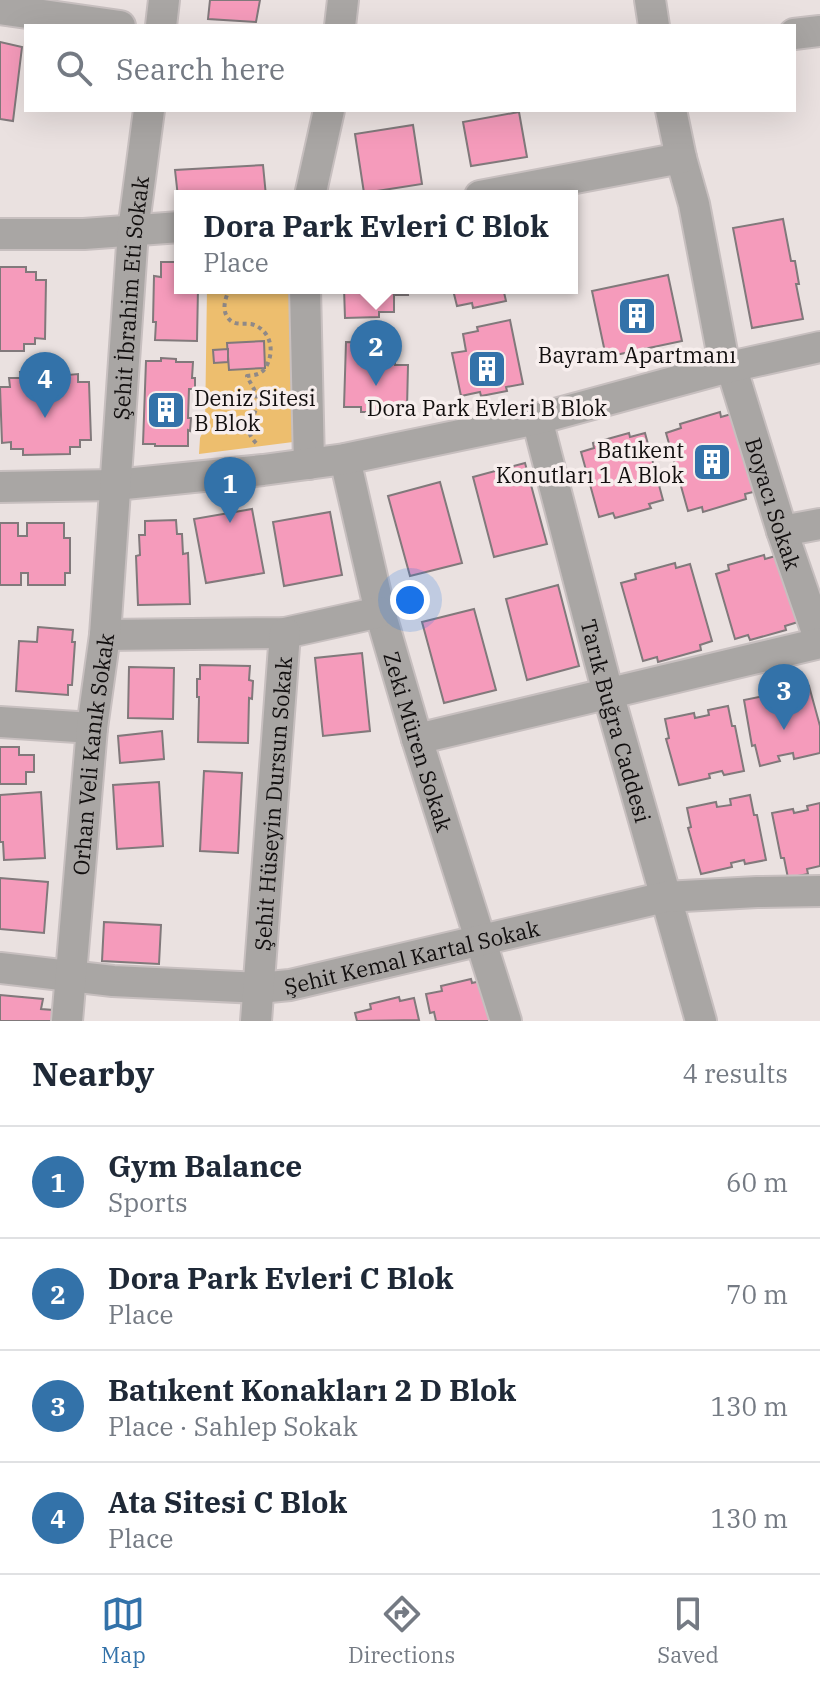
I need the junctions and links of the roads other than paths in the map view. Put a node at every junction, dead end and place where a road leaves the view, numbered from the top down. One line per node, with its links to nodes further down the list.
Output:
1 (164, 0): 6 (street)
2 (343, 0): 7 (street)
3 (650, 0): 8 (street)
4 (0, 9): 5 (street)
5 (106, 24)
6 (161, 24)
7 (340, 24)
8 (654, 24)
9 (820, 31): 10 (street)
10 (796, 34)
11 (149, 112): 18 (street, Şehit İbrahim Eti Sokak)
12 (329, 112): 15 (street)
13 (671, 112): 14 (street, Boyacı Sokak)
14 (681, 158): 16 (street); 22 (street, Boyacı Sokak)
15 (311, 190)
16 (512, 190)
17 (174, 228): 18 (street)
18 (133, 231): 19 (street); 26 (street, Şehit İbrahim Eti Sokak)
19 (0, 234)
20 (305, 294): 25 (street)
21 (820, 347): 22 (street)
22 (728, 367): 23 (street); 29 (street, Boyacı Sokak)
23 (537, 419): 24 (street); 34 (street, Tarık Buğra Caddesi)
24 (345, 459): 25 (street); 30 (street, Zeki Müren Sokak)
25 (309, 464): 26 (street)
26 (115, 485): 27 (street); 32 (street, Orhan Veli Kanık Sokak)
27 (0, 487)
28 (820, 524): 29 (street)
29 (782, 531): 33 (street, Boyacı Sokak)
30 (380, 612): 31 (street); 37 (street, Zeki Müren Sokak)
31 (285, 633): 32 (street); 43 (street, Şehit Hüseyin Dursun Sokak)
32 (105, 635): 36 (street, Orhan Veli Kanık Sokak)
33 (820, 642): 34 (street)
34 (608, 693): 37 (street); 39 (street, Tarık Buğra Caddesi)
35 (0, 722): 36 (street)
36 (92, 728): 42 (street, Orhan Veli Kanık Sokak)
37 (417, 739): 40 (street, Zeki Müren Sokak)
38 (820, 891): 39 (street, Şehit Kemal Kartal Sokak)
39 (665, 897): 40 (street, Şehit Kemal Kartal Sokak); 47 (street, Tarık Buğra Caddesi)
40 (482, 941): 43 (street, Şehit Kemal Kartal Sokak); 46 (street, Zeki Müren Sokak)
41 (0, 968): 42 (street, Şehit Kemal Kartal Sokak)
42 (71, 976): 43 (street, Şehit Kemal Kartal Sokak); 44 (street, Orhan Veli Kanık Sokak)
43 (259, 988): 45 (street, Şehit Hüseyin Dursun Sokak)
44 (67, 1021)
45 (256, 1021)
46 (506, 1021)
47 (701, 1021)

